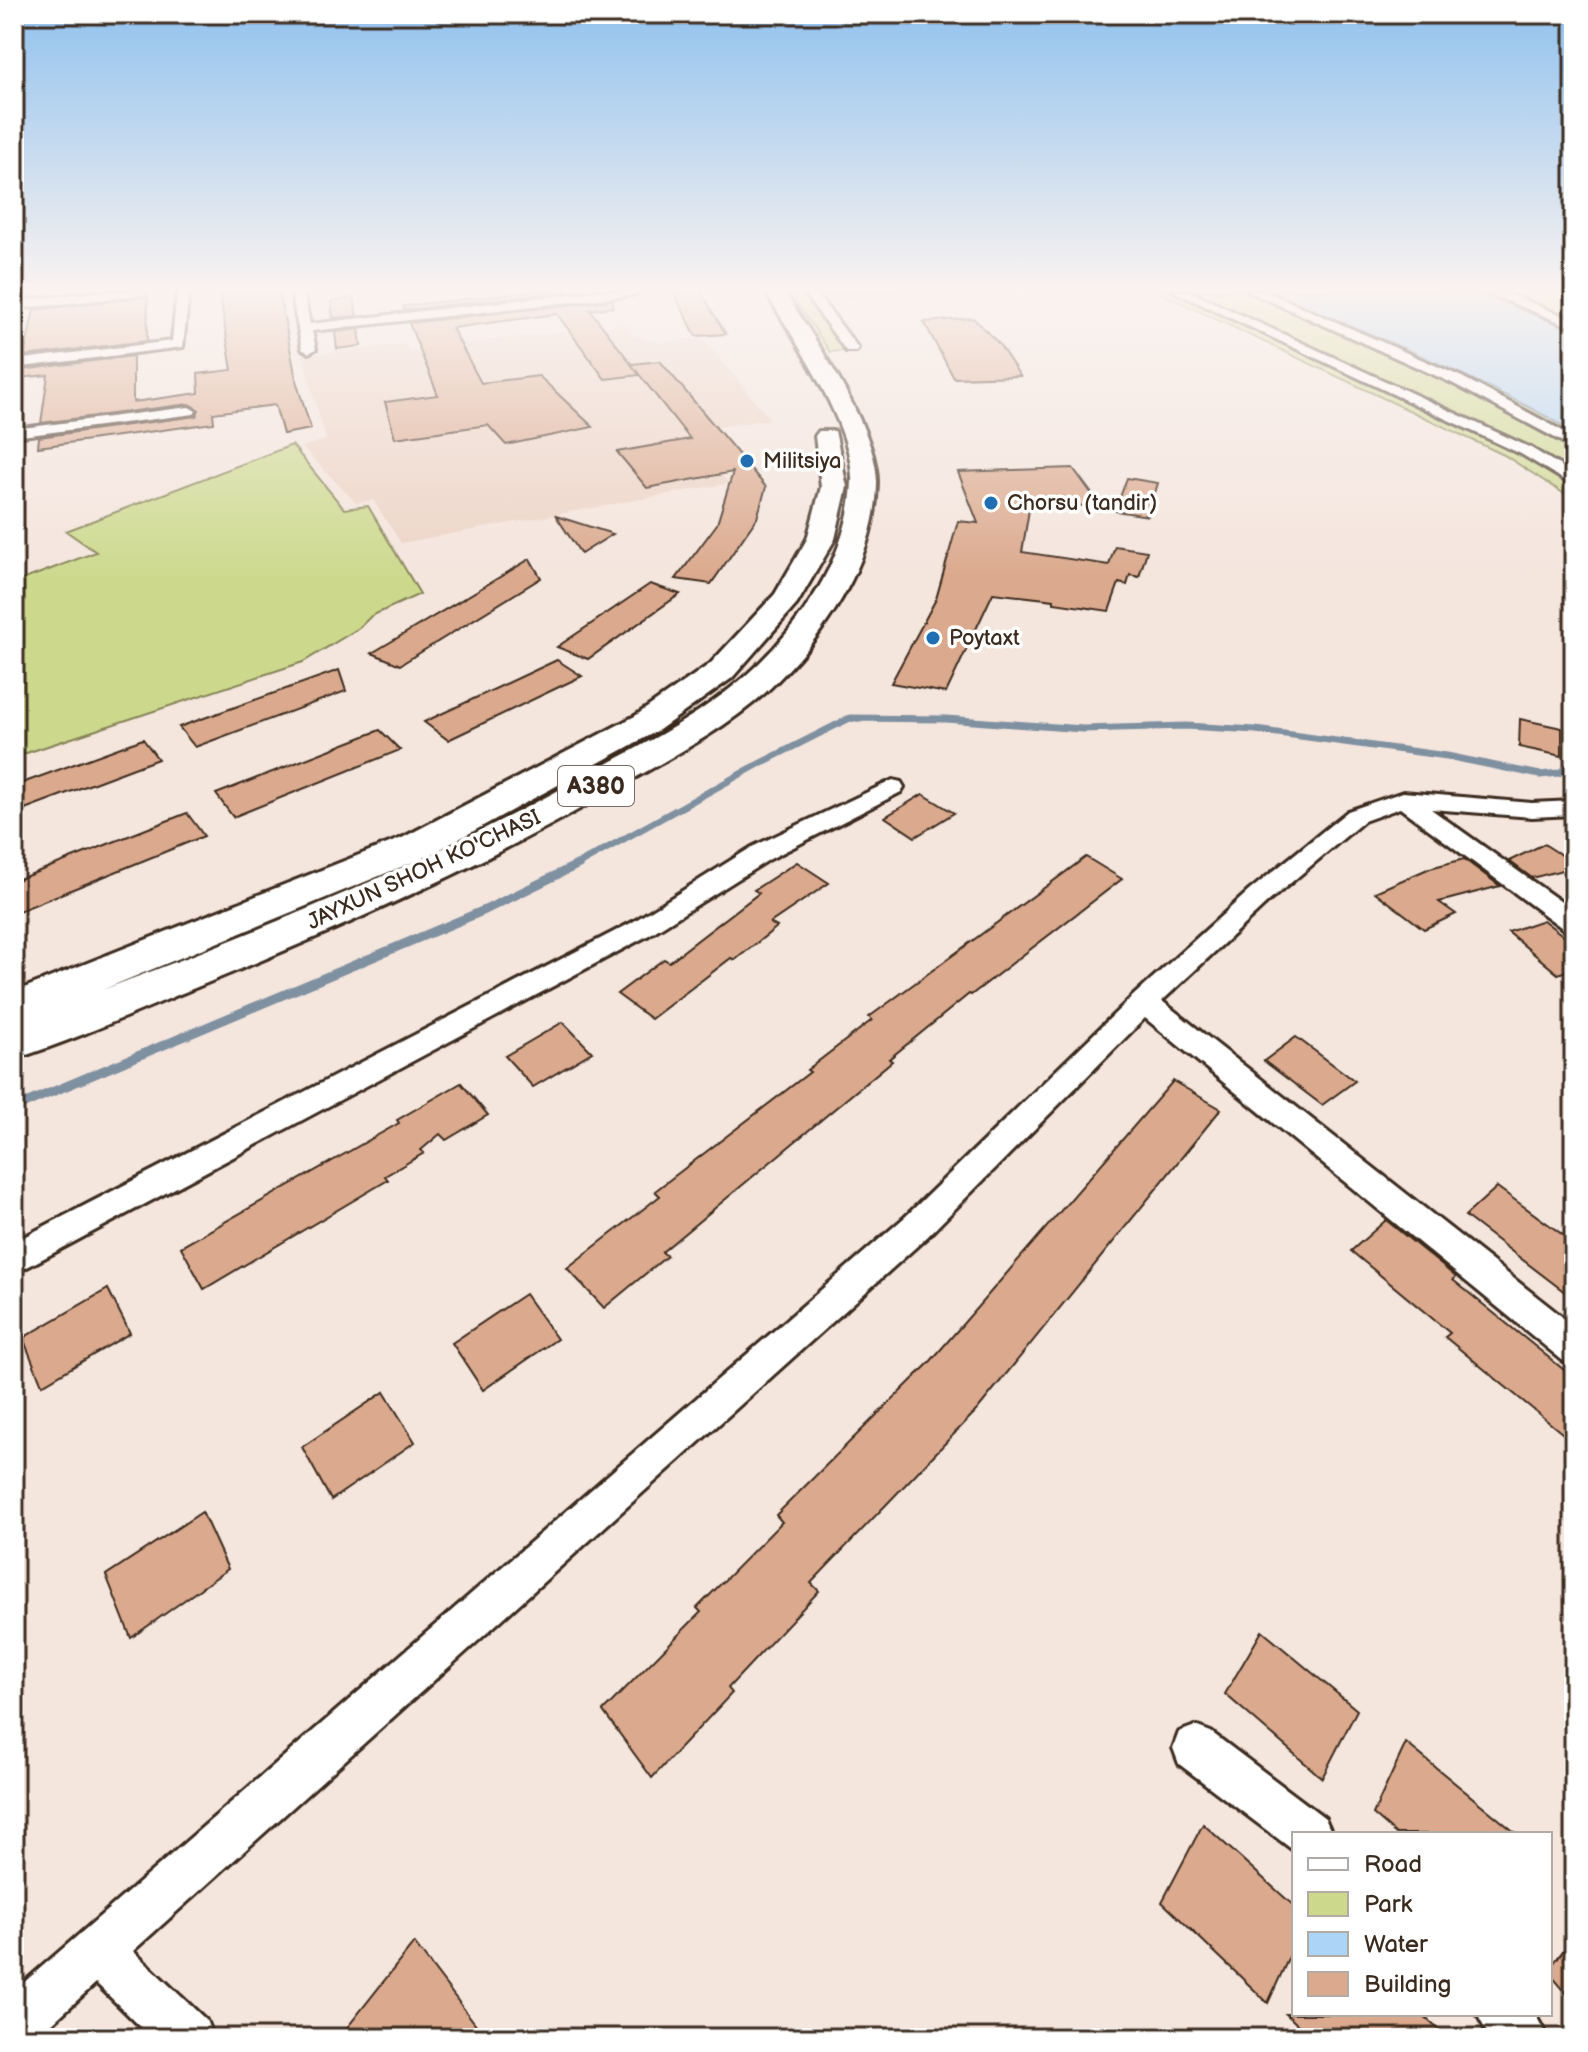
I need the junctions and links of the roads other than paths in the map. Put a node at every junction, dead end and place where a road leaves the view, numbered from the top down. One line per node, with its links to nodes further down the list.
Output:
1 (804, 387): 14 (highway, JAYXUN SHOH KO'CHASI / A380)
2 (830, 387): 15 (highway, JAYXUN SHOH KO'CHASI / A380)
3 (1387, 387): 8 (street)
4 (1473, 387): 7 (street)
5 (189, 411): 6 (street)
6 (14, 433)
7 (1574, 443)
8 (1574, 481)
9 (893, 787): 16 (street)
10 (1403, 799): 11 (street); 12 (street); 13 (street)
11 (1574, 808)
12 (1574, 924)
13 (1144, 1002): 17 (street); 20 (street)
14 (14, 1009)
15 (14, 1042)
16 (14, 1259)
17 (1574, 1348)
18 (1195, 1748): 19 (street)
19 (1306, 1832)
20 (99, 1952): 22 (street); 23 (street)
21 (1504, 2016): 24 (street)
22 (14, 2024)
23 (188, 2038)
24 (1523, 2038)

